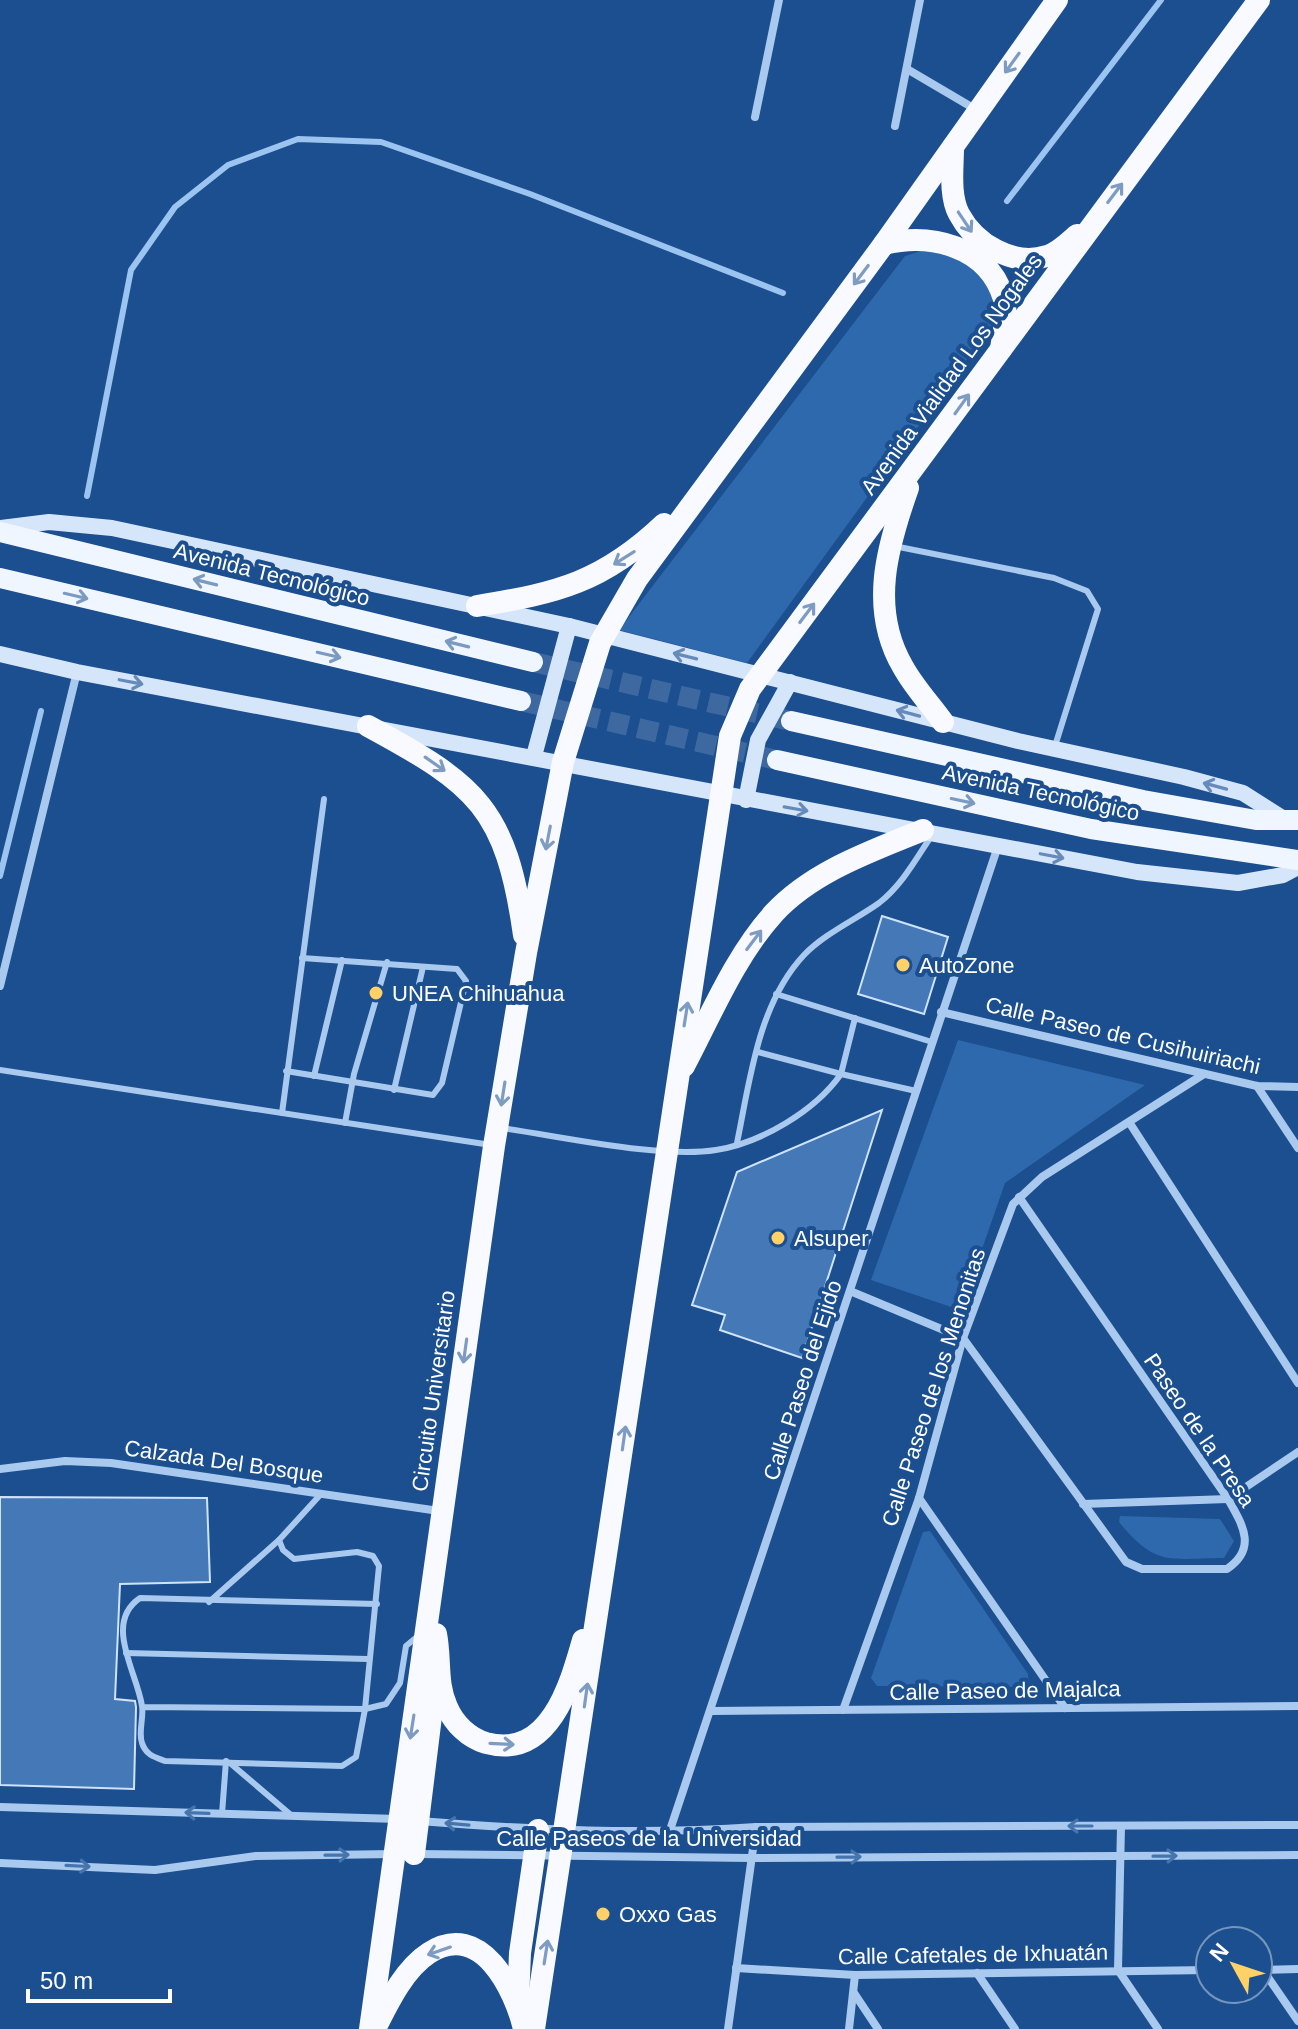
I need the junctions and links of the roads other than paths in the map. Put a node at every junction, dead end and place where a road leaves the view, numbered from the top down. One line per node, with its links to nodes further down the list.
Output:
1 (779, 0): 7 (street)
2 (920, 0): 5 (street)
3 (1259, 0): 10 (highway, Avenida Vialidad Los Nogales, one-way to 3)
4 (1050, 5): 6 (highway, one-way to 6)
5 (907, 69): 6 (street); 8 (street)
6 (978, 111): 9 (highway)
7 (755, 117)
8 (895, 126)
9 (953, 147): 10 (highway, one-way to 10); 11 (highway)
10 (1093, 222): 12 (highway, Avenida Vialidad Los Nogales)
11 (884, 244): 12 (highway); 14 (highway, one-way to 14)
12 (1001, 351): 13 (highway, Avenida Vialidad Los Nogales, one-way to 12)
13 (914, 469): 16 (highway); 24 (highway, Avenida Vialidad Los Nogales, one-way to 13)
14 (703, 488): 18 (highway, one-way to 18); 20 (highway)
15 (0, 530): 18 (main road); 22 (main road, Avenida Tecnológico, one-way to 15)
16 (890, 545): 28 (highway); 30 (lane)
17 (0, 578): 26 (main road, one-way to 26)
18 (477, 606): 19 (main road)
19 (569, 626): 20 (main road); 31 (main road)
20 (603, 634): 24 (main road, one-way to 20); 33 (highway)
21 (0, 654): 23 (main road)
22 (533, 662)
23 (77, 672): 29 (main road, one-way to 29); 47 (street)
24 (761, 675): 25 (main road); 34 (highway, Avenida Vialidad Los Nogales)
25 (790, 682): 28 (main road, one-way to 25); 36 (main road)
26 (521, 701)
27 (791, 721): 37 (main road, Avenida Tecnológico)
28 (943, 722): 30 (main road)
29 (368, 726): 31 (main road); 42 (highway, one-way to 42)
30 (1055, 748): 37 (main road, one-way to 30)
31 (534, 756): 33 (main road)
32 (777, 760): 40 (main road, Avenida Tecnológico, one-way to 40)
33 (563, 762): 34 (main road); 42 (highway, Circuito Universitario, one-way to 42)
34 (719, 795): 36 (main road); 58 (highway, one-way to 34)
35 (324, 799): 43 (lane)
36 (746, 800): 38 (main road, one-way to 38)
37 (1291, 820)
38 (928, 831): 39 (main road); 48 (lane); 58 (highway, one-way to 38)
39 (998, 846): 41 (main road, one-way to 41); 49 (street, Calle Paseo del Ejido)
40 (1298, 860)
41 (1298, 867)
42 (526, 953): 67 (highway, Circuito Universitario, one-way to 67)
43 (302, 958): 44 (lane); 54 (lane)
44 (342, 960): 45 (lane); 57 (lane)
45 (387, 962): 46 (lane); 59 (lane)
46 (423, 967): 62 (lane); 62 (lane)
47 (0, 986)
48 (776, 994): 50 (lane); 52 (lane)
49 (941, 1012): 51 (street, Calle Paseo del Ejido); 56 (street, Calle Paseo de Cusihuiriachi)
50 (855, 1018): 51 (lane); 55 (lane)
51 (932, 1042): 63 (street, Calle Paseo del Ejido)
52 (758, 1052): 55 (lane); 68 (lane)
53 (0, 1070): 64 (lane)
54 (286, 1071): 57 (lane); 64 (lane)
55 (841, 1074): 63 (lane); 68 (lane)
56 (1204, 1074): 60 (street, Calle Paseo de Cusihuiriachi); 65 (street, Calle Paseo de los Menonitas)
57 (314, 1076): 59 (lane)
58 (676, 1081): 70 (highway)
59 (352, 1083): 62 (lane); 66 (lane)
60 (1257, 1086): 61 (street, Calle Paseo de Cusihuiriachi); 69 (street)
61 (1298, 1087)
62 (394, 1090)
63 (916, 1091): 72 (street, Calle Paseo del Ejido)
64 (282, 1113): 66 (lane)
65 (1129, 1122): 71 (street, Calle Paseo de los Menonitas); 74 (street)
66 (345, 1123): 67 (lane)
67 (496, 1137): 70 (lane); 81 (highway, Circuito Universitario, one-way to 81)
68 (737, 1143): 70 (lane)
69 (1298, 1148)
70 (666, 1150): 83 (highway, one-way to 70)
71 (1019, 1197): 73 (street, Calle Paseo de los Menonitas); 79 (street, Paseo de la Presa)
72 (850, 1291): 73 (street); 95 (street, Calle Paseo del Ejido)
73 (963, 1338): 78 (street, Calle Paseo de los Menonitas); 80 (street, Paseo de la Presa)
74 (1298, 1383)
75 (1298, 1452): 79 (street)
76 (0, 1469): 77 (street, Calzada Del Bosque)
77 (321, 1494): 81 (street, Calzada Del Bosque); 82 (lane)
78 (919, 1498): 92 (street); 94 (street, Calle Paseo de los Menonitas)
79 (1228, 1499): 80 (street); 80 (street, Paseo de la Presa)
80 (1083, 1504)
81 (442, 1511): 86 (highway, Circuito Universitario)
82 (279, 1540): 84 (lane); 85 (lane)
83 (605, 1568): 89 (highway, one-way to 83); 105 (highway, one-way to 83)
84 (209, 1602): 85 (lane); 87 (lane)
85 (377, 1604): 88 (lane)
86 (429, 1624): 89 (highway); 93 (lane); 100 (highway, Circuito Universitario, one-way to 100)
87 (126, 1653): 88 (lane); 91 (lane)
88 (368, 1659): 93 (lane)
89 (438, 1666): 100 (highway)
90 (1298, 1706): 92 (street, Calle Paseo de Majalca)
91 (143, 1707): 93 (lane); 96 (lane)
92 (1065, 1708): 94 (street, Calle Paseo de Majalca)
93 (365, 1709): 96 (lane)
94 (843, 1710): 95 (street, Calle Paseo de Majalca)
95 (712, 1711): 106 (street, Calle Paseo del Ejido)
96 (226, 1761): 98 (lane); 99 (lane)
97 (0, 1807): 98 (street, Calle Paseos de la Universidad, one-way to 97)
98 (222, 1814): 99 (street, Calle Paseos de la Universidad)
99 (291, 1816): 100 (street, Calle Paseos de la Universidad)
100 (408, 1820): 104 (street, Calle Paseos de la Universidad, one-way to 100); 107 (highway, Circuito Universitario)
101 (1298, 1825): 102 (street, Calle Paseos de la Universidad)
102 (1121, 1826): 103 (street, Calle Paseos de la Universidad, one-way to 103); 111 (street)
103 (756, 1827): 106 (street, Calle Paseos de la Universidad); 112 (street)
104 (538, 1830): 105 (street, Calle Paseos de la Universidad); 109 (highway)
105 (566, 1832): 106 (street, Calle Paseos de la Universidad); 110 (highway)
106 (669, 1833)
107 (403, 1854): 109 (street, Calle Paseos de la Universidad); 113 (street, Calle Paseos de la Universidad, one-way to 107); 125 (highway, Circuito Universitario)
108 (1298, 1855): 111 (street, Calle Paseos de la Universidad, one-way to 108)
109 (532, 1856): 110 (street, Calle Paseos de la Universidad); 123 (highway)
110 (561, 1856): 112 (street, Calle Paseos de la Universidad); 127 (highway, one-way to 110)
111 (1118, 1857): 112 (street, Calle Paseos de la Universidad, one-way to 111); 116 (street)
112 (751, 1858): 114 (street)
113 (0, 1863)
114 (736, 1968): 120 (street, Calle Cafetales de Ixhuatán); 128 (street)
115 (1298, 1969): 118 (street)
116 (1118, 1970): 117 (street, Calle Cafetales de Ixhuatán); 119 (street, Calle Cafetales de Ixhuatán); 132 (street)
117 (1194, 1970)
118 (1274, 1970)
119 (977, 1973): 120 (street, Calle Cafetales de Ixhuatán); 131 (street)
120 (855, 1975): 122 (street)
121 (1274, 1989): 124 (street)
122 (854, 1993): 129 (street); 130 (street)
123 (518, 2003): 125 (highway, one-way to 125); 126 (highway)
124 (1298, 2021)
125 (372, 2029)
126 (524, 2029)
127 (534, 2029)
128 (728, 2029)
129 (849, 2029)
130 (878, 2029)
131 (1015, 2029)
132 (1158, 2029)

